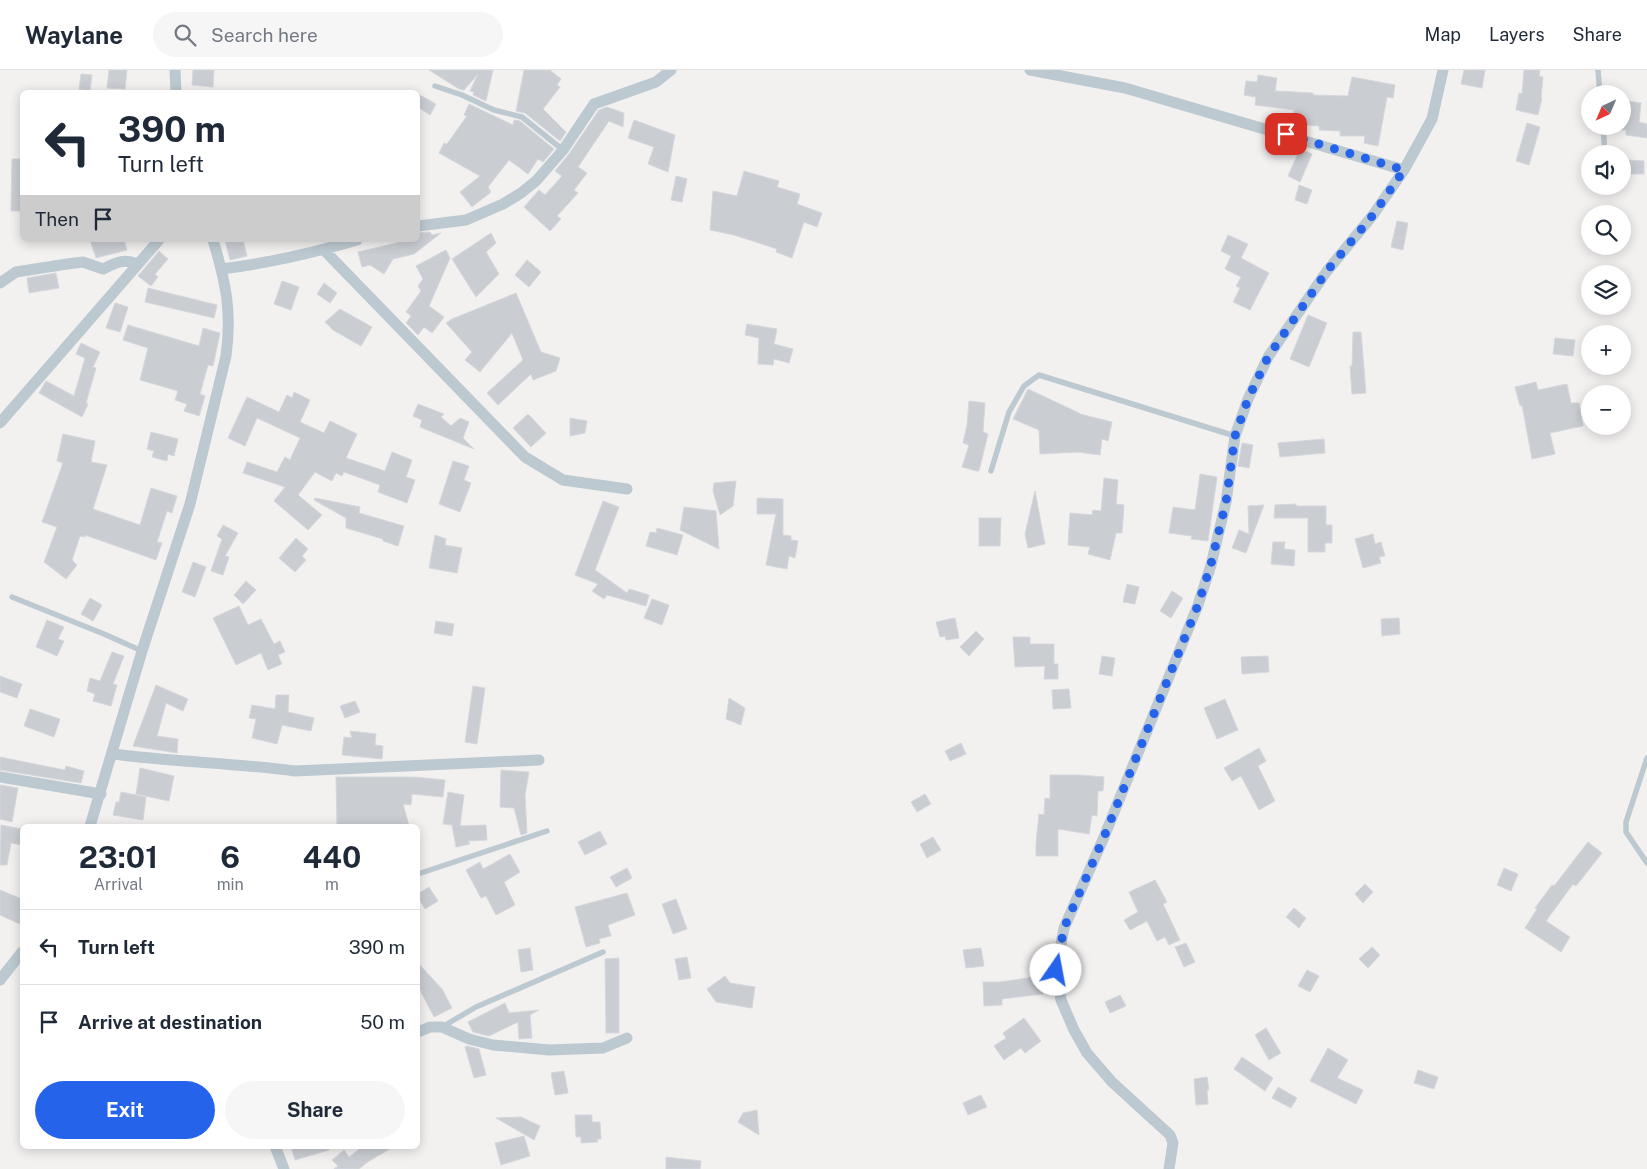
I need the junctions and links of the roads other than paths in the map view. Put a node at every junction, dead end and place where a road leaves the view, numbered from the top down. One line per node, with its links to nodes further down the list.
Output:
1 (175, 70): 8 (street)
2 (672, 70): 9 (street)
3 (1030, 70): 10 (street)
4 (1443, 70): 10 (street)
5 (1598, 70): 6 (lane)
6 (1599, 85)
7 (435, 86): 9 (lane)
8 (176, 90)
9 (563, 150): 11 (street)
10 (1404, 170): 20 (street)
11 (420, 226)
12 (156, 242): 16 (street)
13 (214, 242): 17 (street)
14 (350, 242): 15 (street)
15 (324, 250): 17 (street); 22 (street)
16 (137, 264): 18 (street); 19 (street)
17 (222, 269): 24 (street)
18 (0, 283)
19 (0, 424)
20 (1235, 436): 21 (lane); 42 (street)
21 (992, 472)
22 (627, 489)
23 (12, 597): 24 (lane)
24 (142, 651): 25 (street)
25 (113, 754): 27 (street); 29 (street)
26 (1647, 758): 32 (lane)
27 (539, 760)
28 (0, 776): 29 (street)
29 (101, 794): 30 (street)
30 (91, 824)
31 (547, 831): 33 (lane)
32 (1647, 864)
33 (420, 873)
34 (603, 952): 37 (lane)
35 (20, 955): 36 (street)
36 (0, 980)
37 (442, 1027): 38 (street); 39 (street)
38 (420, 1031)
39 (627, 1038)
40 (276, 1149): 41 (street)
41 (284, 1169)
42 (1169, 1169)

